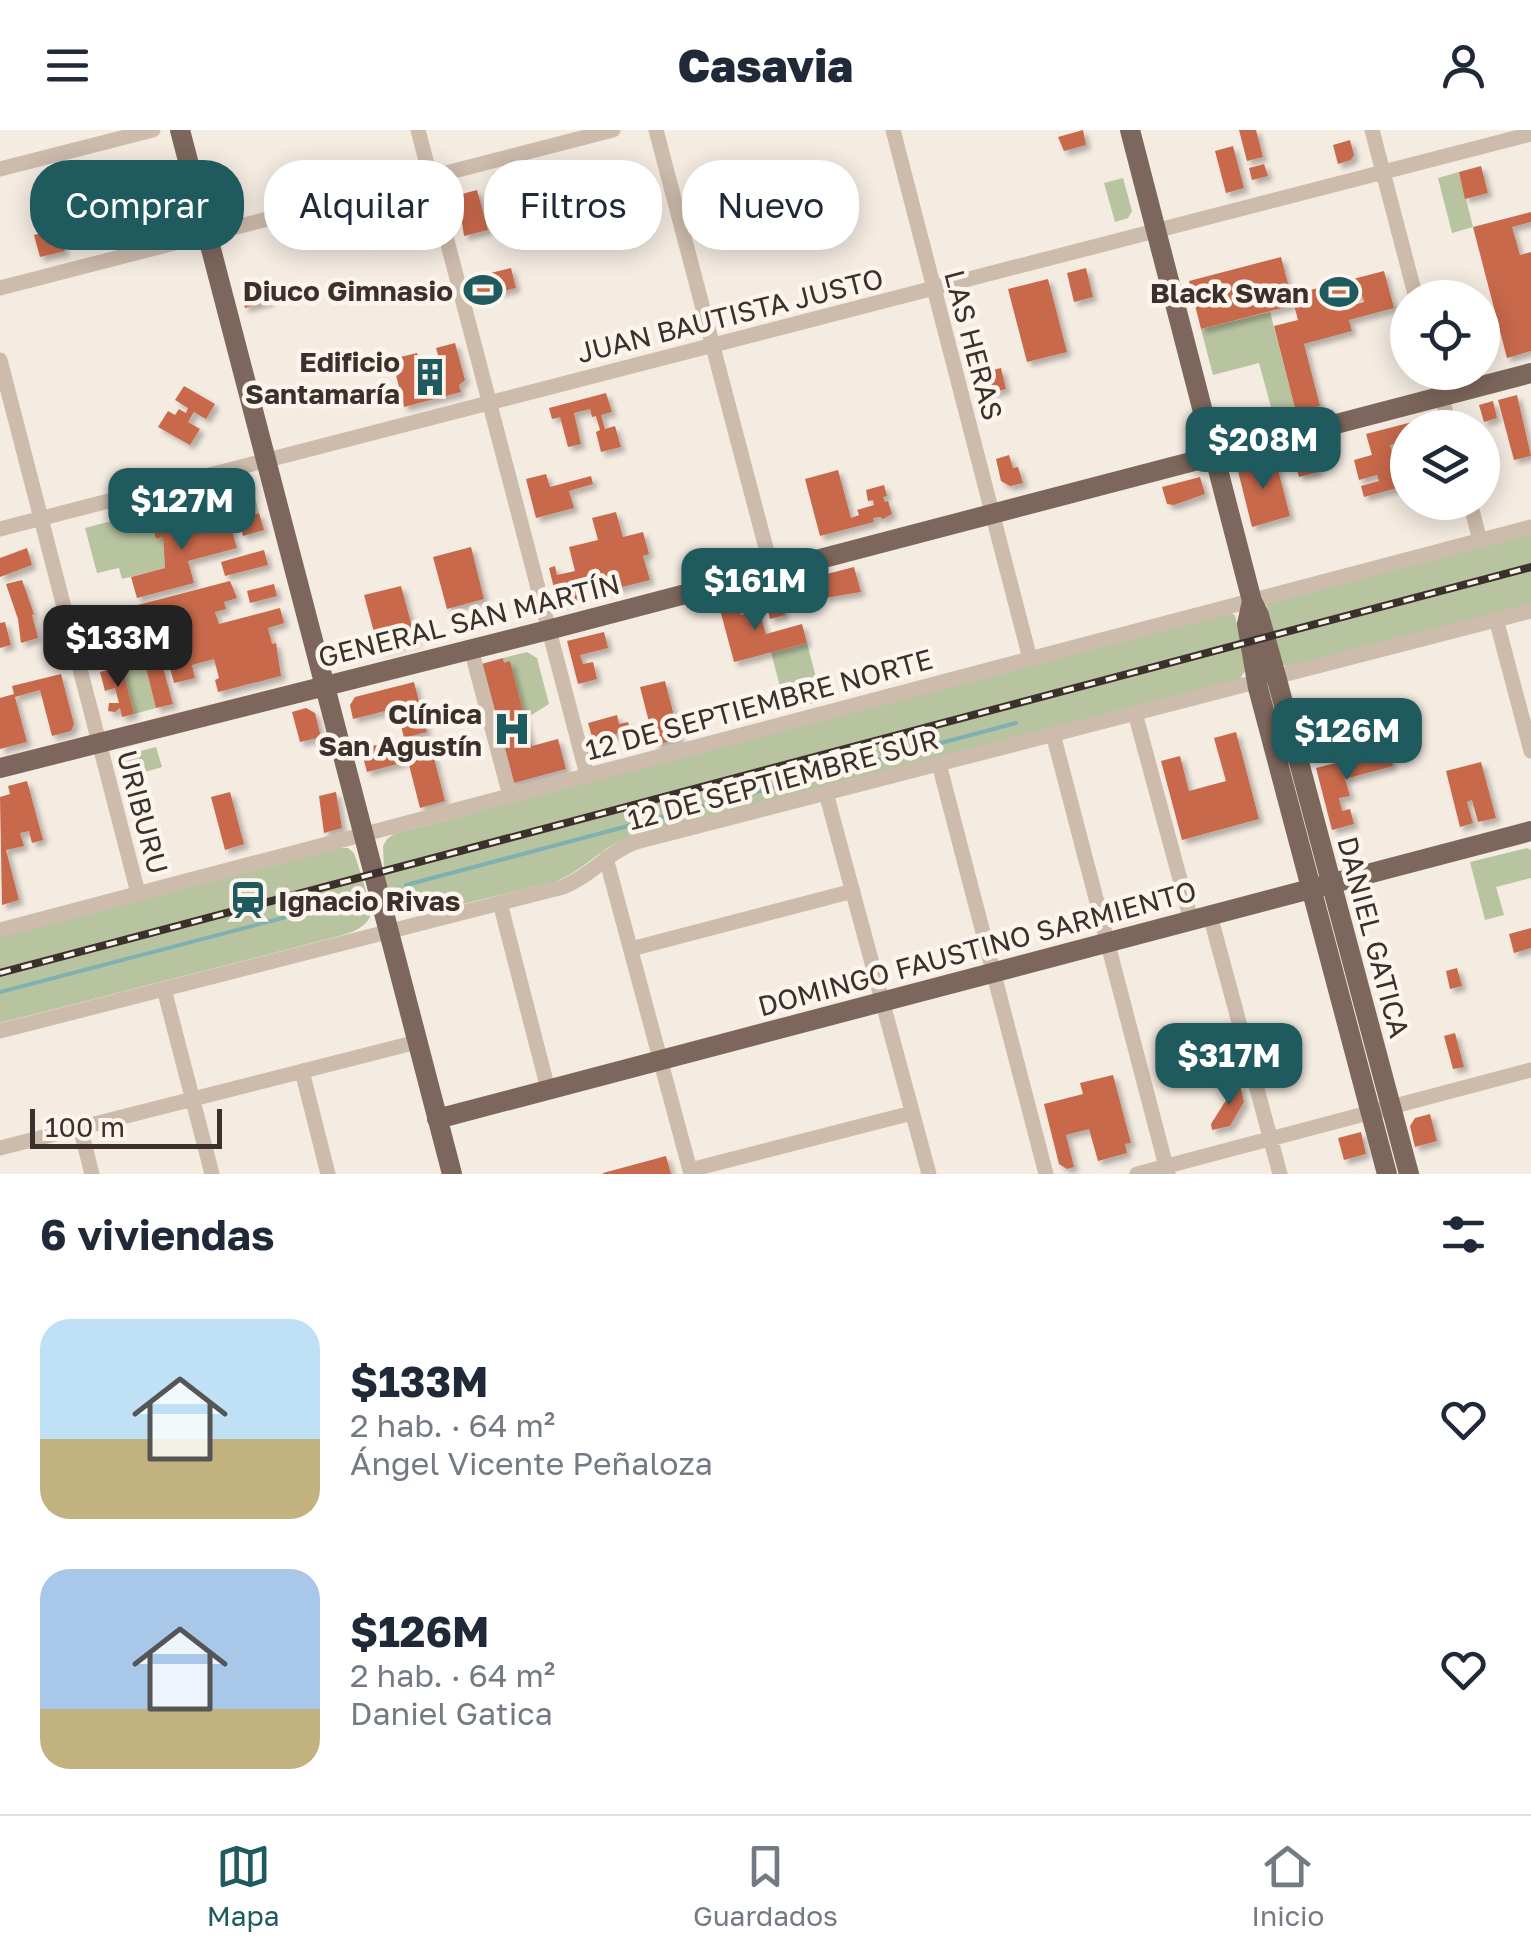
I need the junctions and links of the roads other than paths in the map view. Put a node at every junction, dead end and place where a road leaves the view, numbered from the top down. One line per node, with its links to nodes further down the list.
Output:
1 (153, 130): 13 (street)
2 (180, 130): 10 (main road)
3 (418, 130): 11 (street)
4 (613, 130): 12 (street)
5 (656, 130): 22 (street)
6 (892, 130): 21 (street, LAS HERAS)
7 (1130, 130): 15 (main road, DANIEL GATICA)
8 (1372, 130): 14 (street)
9 (1531, 134): 14 (street, JUAN BAUTISTA JUSTO)
10 (188, 160)
11 (426, 160)
12 (464, 168)
13 (0, 169)
14 (1383, 172): 15 (street, JUAN BAUTISTA JUSTO); 19 (street)
15 (1156, 231): 21 (street, JUAN BAUTISTA JUSTO); 29 (main road, DANIEL GATICA)
16 (146, 250): 20 (street)
17 (212, 250): 30 (main road)
18 (449, 250): 27 (street)
19 (1411, 280)
20 (0, 288)
21 (934, 288): 22 (street, JUAN BAUTISTA JUSTO); 31 (street, LAS HERAS)
22 (713, 346): 27 (street, JUAN BAUTISTA JUSTO); 37 (street)
23 (0, 360): 32 (street, URIBURU)
24 (1531, 373): 26 (main road, GENERAL SAN MARTÍN)
25 (1440, 390): 26 (street)
26 (1442, 396): 28 (street); 29 (main road, GENERAL SAN MARTÍN)
27 (489, 403): 30 (street, JUAN BAUTISTA JUSTO); 41 (street)
28 (1446, 410)
29 (1215, 456): 31 (main road, GENERAL SAN MARTÍN); 38 (main road, DANIEL GATICA)
30 (267, 461): 32 (street, JUAN BAUTISTA JUSTO); 45 (main road)
31 (992, 514): 37 (main road, GENERAL SAN MARTÍN); 43 (street, LAS HERAS)
32 (41, 519): 35 (street, JUAN BAUTISTA JUSTO); 48 (street, URIBURU)
33 (1475, 520): 36 (street)
34 (1531, 527): 36 (street, 12 DE SEPTIEMBRE NORTE)
35 (0, 529)
36 (1480, 540): 38 (street, 12 DE SEPTIEMBRE NORTE)
37 (772, 571): 41 (main road, GENERAL SAN MARTÍN)
38 (1252, 600): 43 (street, 12 DE SEPTIEMBRE NORTE); 44 (main road, DANIEL GATICA)
39 (1531, 610): 40 (street, 12 DE SEPTIEMBRE SUR)
40 (1496, 620): 44 (street, 12 DE SEPTIEMBRE SUR); 49 (street)
41 (548, 630): 42 (main road, GENERAL SAN MARTÍN); 52 (street)
42 (471, 648): 45 (main road, GENERAL SAN MARTÍN); 54 (street)
43 (1030, 659): 52 (street, 12 DE SEPTIEMBRE NORTE)
44 (1266, 678): 46 (street, 12 DE SEPTIEMBRE SUR); 58 (main road, DANIEL GATICA)
45 (326, 684): 48 (main road, GENERAL SAN MARTÍN); 56 (main road)
46 (1135, 713): 47 (street, 12 DE SEPTIEMBRE SUR); 62 (street)
47 (1052, 734): 50 (street, 12 DE SEPTIEMBRE SUR); 65 (street)
48 (99, 743): 51 (main road, GENERAL SAN MARTÍN); 60 (street, URIBURU)
49 (1531, 751)
50 (939, 764): 53 (street, 12 DE SEPTIEMBRE SUR); 67 (street)
51 (0, 768)
52 (587, 776): 54 (street, 12 DE SEPTIEMBRE NORTE)
53 (826, 793): 57 (street, 12 DE SEPTIEMBRE SUR); 59 (street)
54 (510, 796): 56 (street, 12 DE SEPTIEMBRE NORTE)
55 (1531, 831): 58 (main road, DOMINGO FAUSTINO SARMIENTO)
56 (364, 834): 60 (street, 12 DE SEPTIEMBRE NORTE); 64 (main road)
57 (606, 858): 61 (street, 12 DE SEPTIEMBRE SUR); 66 (street)
58 (1322, 886): 62 (main road, DOMINGO FAUSTINO SARMIENTO); 77 (main road, DANIEL GATICA)
59 (853, 891): 66 (street); 69 (street)
60 (138, 893): 63 (street, 12 DE SEPTIEMBRE NORTE)
61 (500, 903): 64 (street, 12 DE SEPTIEMBRE SUR); 75 (street)
62 (1200, 918): 65 (main road, DOMINGO FAUSTINO SARMIENTO); 81 (street)
63 (0, 930)
64 (388, 932): 68 (street, 12 DE SEPTIEMBRE SUR); 71 (main road)
65 (1108, 942): 67 (main road, DOMINGO FAUSTINO SARMIENTO); 83 (street)
66 (631, 949): 72 (street)
67 (994, 972): 69 (main road, DOMINGO FAUSTINO SARMIENTO); 90 (street)
68 (164, 989): 70 (street, 12 DE SEPTIEMBRE SUR); 76 (street)
69 (882, 1002): 72 (main road, DOMINGO FAUSTINO SARMIENTO); 78 (street)
70 (0, 1031)
71 (417, 1042): 74 (street); 79 (main road)
72 (660, 1060): 75 (main road, DOMINGO FAUSTINO SARMIENTO); 84 (street)
73 (1531, 1070): 77 (street)
74 (302, 1071): 76 (street); 87 (street)
75 (548, 1090): 79 (main road, DOMINGO FAUSTINO SARMIENTO)
76 (192, 1099): 80 (street); 86 (street)
77 (1381, 1110): 81 (street); 93 (main road, DANIEL GATICA); 94 (main road, DANIEL GATICA)
78 (912, 1113): 84 (street); 89 (street)
79 (437, 1118): 88 (main road)
80 (80, 1128): 82 (street); 85 (street)
81 (1271, 1139): 83 (street); 92 (street)
82 (0, 1148)
83 (1168, 1170): 91 (street)
84 (690, 1172)
85 (92, 1174)
86 (212, 1174)
87 (328, 1174)
88 (452, 1174)
89 (928, 1174)
90 (1046, 1174)
91 (1136, 1174)
92 (1280, 1174)
93 (1388, 1174)
94 (1409, 1174)

